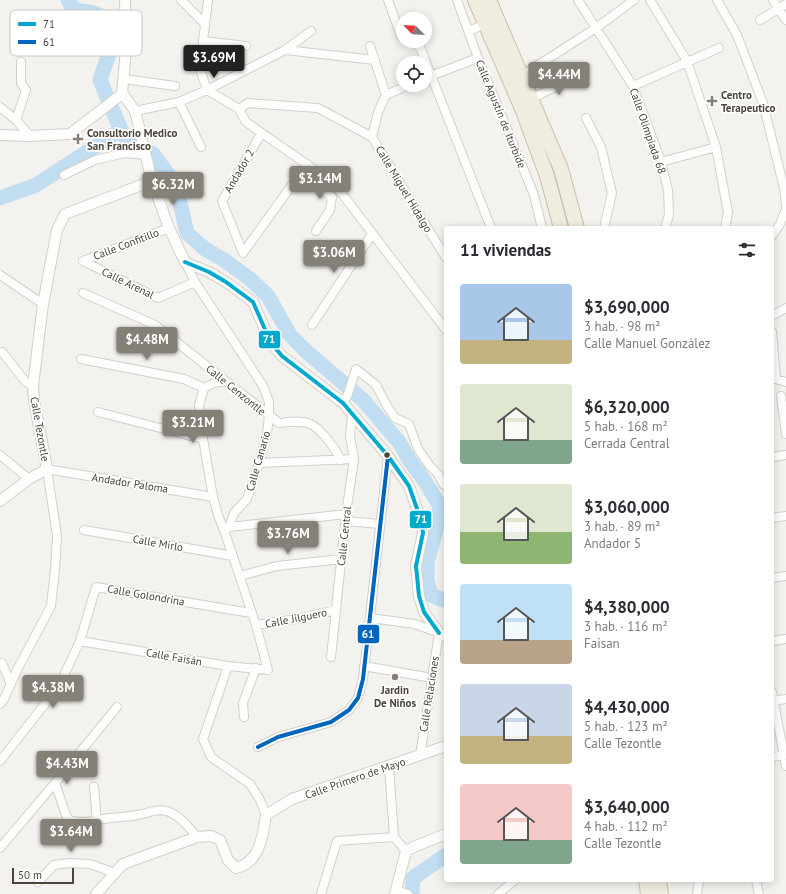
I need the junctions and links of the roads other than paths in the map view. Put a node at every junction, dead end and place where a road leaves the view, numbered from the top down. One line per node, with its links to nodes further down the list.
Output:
1 (125, 0): 15 (street)
2 (181, 0): 18 (street)
3 (208, 0): 18 (street)
4 (388, 0): 19 (street)
5 (457, 0): 23 (street, Calle Agustín de Iturbide)
6 (475, 0): 20 (highway)
7 (489, 0): 35 (highway)
8 (578, 0): 21 (street, Calle Olimpiada 68)
9 (634, 0): 21 (street)
10 (650, 0): 32 (street)
11 (717, 0): 64 (street)
12 (773, 0): 14 (street)
13 (786, 4): 14 (street)
14 (778, 9): 16 (street); 17 (street)
15 (125, 10)
16 (760, 20)
17 (786, 20)
18 (205, 24): 24 (street)
19 (396, 24)
20 (484, 24): 23 (street); 68 (highway)
21 (596, 28): 35 (street); 39 (street, Calle Olimpiada 68)
22 (311, 31): 28 (street)
23 (469, 31): 30 (street, Calle Agustín de Iturbide)
24 (203, 41): 25 (street); 41 (street)
25 (246, 46)
26 (370, 46): 31 (street)
27 (719, 48): 32 (street)
28 (286, 50): 31 (street); 41 (street)
29 (126, 56): 36 (street)
30 (478, 58): 34 (street); 67 (street, Calle Agustín de Iturbide)
31 (375, 60): 44 (street)
32 (687, 61): 39 (street); 57 (street)
33 (21, 62): 51 (street)
34 (432, 75)
35 (521, 76): 45 (highway)
36 (124, 79): 38 (street); 43 (street)
37 (567, 81): 45 (street)
38 (175, 86)
39 (633, 86): 59 (street, Calle Olimpiada 68)
40 (432, 87): 66 (street)
41 (207, 90): 46 (street); 48 (street)
42 (396, 91): 44 (street)
43 (122, 94): 49 (street); 54 (street)
44 (386, 95): 55 (street, Calle Miguel Hidalgo)
45 (531, 99): 69 (highway)
46 (179, 102): 49 (street); 56 (street)
47 (0, 107): 51 (street)
48 (239, 109): 52 (street); 55 (street)
49 (135, 111): 58 (street)
50 (586, 118): 70 (street)
51 (16, 120): 54 (street)
52 (261, 134): 60 (street); 60 (street, Andador 2)
53 (0, 135): 54 (street)
54 (30, 136)
55 (372, 137): 77 (street, Calle Miguel Hidalgo)
56 (201, 147)
57 (716, 147): 59 (street); 72 (street)
58 (146, 155): 61 (street); 63 (street)
59 (661, 162): 71 (street, Calle Olimpiada 68)
60 (306, 164): 62 (street)
61 (64, 175)
62 (325, 177): 74 (street); 76 (street)
63 (152, 181): 73 (street); 83 (street, Calle Tezontle)
64 (786, 205)
65 (786, 209): 75 (street)
66 (490, 226)
67 (542, 226)
68 (560, 226)
69 (576, 226)
70 (604, 226)
71 (666, 226)
72 (725, 226)
73 (169, 228): 78 (street, Calle Confitillo); 79 (street)
74 (316, 231)
75 (774, 233)
76 (372, 234): 86 (street); 87 (street)
77 (444, 255)
78 (83, 261): 81 (street, Calle Arenal)
79 (185, 262): 81 (street, Calle Canario); 96 (street)
80 (0, 275): 83 (street)
81 (195, 282): 98 (street, Calle Canario)
82 (83, 293): 91 (street, Calle Cenzontle)
83 (43, 304): 93 (street, Calle Tezontle)
84 (786, 308): 85 (street)
85 (774, 315)
86 (312, 325)
87 (444, 327)
88 (2, 352): 93 (street)
89 (81, 359): 94 (street)
90 (774, 378): 92 (street)
91 (225, 381): 94 (street); 98 (street, Calle Cenzontle)
92 (786, 382)
93 (33, 386): 109 (street, Calle Tezontle)
94 (204, 388): 101 (street)
95 (783, 396): 100 (street)
96 (342, 403): 99 (street); 111 (street)
97 (98, 412): 101 (street)
98 (269, 416): 107 (street, Calle Cenzontle); 108 (street, Calle Canario)
99 (352, 416): 104 (street); 106 (street, Calle Central)
100 (786, 434)
101 (202, 439): 112 (street)
102 (0, 455): 110 (street)
103 (786, 455): 105 (street)
104 (388, 456): 117 (street); 129 (street)
105 (774, 457)
106 (354, 459): 107 (street); 115 (street, Calle Central)
107 (341, 460): 108 (street)
108 (259, 463): 118 (street, Calle Canario)
109 (47, 469): 110 (street); 112 (street, Andador Paloma); 139 (street, Calle Tezontle)
110 (29, 479): 113 (street)
111 (444, 484)
112 (213, 497): 118 (street)
113 (0, 501)
114 (786, 516): 116 (street)
115 (346, 518): 117 (street); 118 (street); 121 (street, Calle Central)
116 (774, 518)
117 (380, 524): 127 (street)
118 (227, 528): 120 (street)
119 (84, 530): 120 (street, Calle Mirlo)
120 (233, 556): 122 (street)
121 (342, 559): 122 (street); 125 (street, Calle Central)
122 (240, 576): 126 (street)
123 (786, 576): 124 (street)
124 (774, 578)
125 (336, 610): 128 (street, Calle Jilguero); 133 (street, Calle Central)
126 (251, 613): 128 (street); 131 (street, Calle Golondrina)
127 (370, 618): 129 (street); 136 (street)
128 (256, 625): 137 (street, Calle Faisán)
129 (443, 634): 138 (street, Calle Relaciones)
130 (786, 639): 132 (street)
131 (80, 641): 135 (street, Calle Faisán); 151 (street)
132 (774, 641)
133 (331, 657)
134 (0, 664): 139 (street)
135 (228, 666): 137 (street, Calle Faisán); 156 (street)
136 (364, 666): 138 (street); 146 (street)
137 (256, 668): 145 (street)
138 (432, 678): 149 (street, Calle Relaciones)
139 (11, 684): 143 (street, Calle Tezontle)
140 (774, 698): 141 (street)
141 (786, 699)
142 (774, 703): 148 (street)
143 (0, 704)
144 (117, 707): 154 (street)
145 (244, 717)
146 (258, 747)
147 (444, 747): 149 (street, Calle Primero de Mayo)
148 (785, 755): 150 (street); 153 (street)
149 (420, 756): 152 (street, Calle Primero de Mayo)
150 (774, 757)
151 (0, 762)
152 (389, 766): 156 (street, Calle Primero de Mayo); 160 (street)
153 (786, 766)
154 (55, 783): 157 (street); 161 (street)
155 (94, 788): 157 (street)
156 (266, 814): 159 (street)
157 (97, 821): 159 (street)
158 (444, 835): 162 (street)
159 (197, 837): 163 (street)
160 (394, 837): 162 (street); 172 (street)
161 (0, 848)
162 (406, 851): 170 (street)
163 (115, 873): 164 (street); 171 (street)
164 (38, 882)
165 (513, 882): 174 (street)
166 (646, 882): 175 (highway)
167 (659, 882): 176 (highway)
168 (699, 882): 177 (street)
169 (756, 882): 178 (street)
170 (396, 891): 173 (street)
171 (96, 894)
172 (321, 894)
173 (408, 894)
174 (498, 894)
175 (648, 894)
176 (661, 894)
177 (697, 894)
178 (759, 894)

